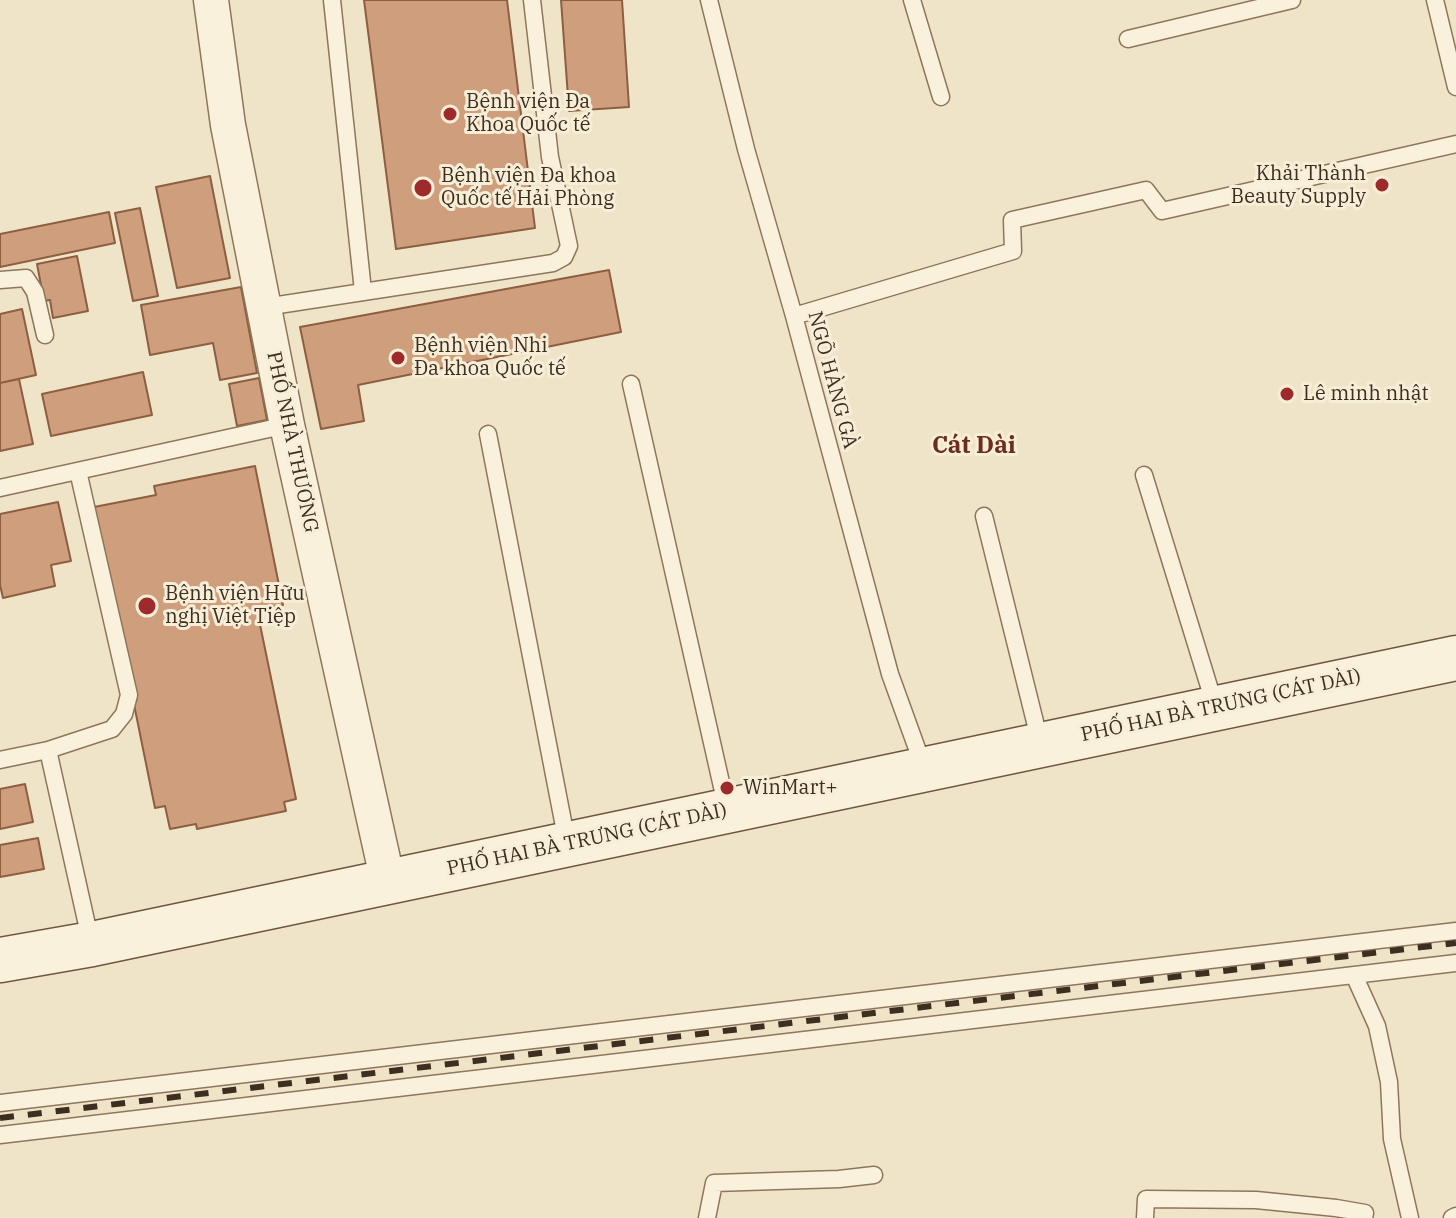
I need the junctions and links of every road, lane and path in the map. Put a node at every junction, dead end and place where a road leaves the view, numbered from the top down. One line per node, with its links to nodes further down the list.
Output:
1 (211, 0): 14 (street, PHỐ NHÀ THƯƠNG)
2 (332, 0): 13 (lane)
3 (532, 0): 13 (lane)
4 (709, 0): 15 (lane, NGÕ HÀNG GÀ)
5 (912, 0): 10 (lane)
6 (1292, 0): 8 (lane)
7 (1435, 0): 9 (lane)
8 (1128, 39)
9 (1456, 87)
10 (941, 97)
11 (1456, 144): 15 (lane)
12 (0, 280): 16 (lane)
13 (363, 291): 14 (lane)
14 (265, 307): 18 (street, PHỐ NHÀ THƯƠNG)
15 (794, 316): 29 (lane, NGÕ HÀNG GÀ)
16 (45, 335)
17 (631, 384): 30 (lane)
18 (287, 425): 20 (lane); 32 (street, PHỐ NHÀ THƯƠNG)
19 (488, 434): 31 (lane)
20 (78, 471): 22 (lane); 27 (lane)
21 (1144, 475): 25 (lane)
22 (0, 488)
23 (984, 516): 26 (lane)
24 (1456, 658): 25 (main road, PHỐ HAI BÀ TRƯNG (CÁT DÀI))
25 (1215, 708): 26 (main road, PHỐ HAI BÀ TRƯNG (CÁT DÀI))
26 (1040, 744): 29 (main road, PHỐ HAI BÀ TRƯNG (CÁT DÀI))
27 (48, 750): 28 (lane); 34 (lane)
28 (0, 760)
29 (924, 768): 30 (main road, PHỐ HAI BÀ TRƯNG (CÁT DÀI))
30 (728, 811): 31 (main road, PHỐ HAI BÀ TRƯNG (CÁT DÀI))
31 (567, 843): 32 (main road, PHỐ HAI BÀ TRƯNG (CÁT DÀI))
32 (388, 882): 34 (main road, PHỐ HAI BÀ TRƯNG (CÁT DÀI))
33 (1456, 931): 38 (lane)
34 (92, 944): 35 (main road, PHỐ HAI BÀ TRƯNG (CÁT DÀI))
35 (0, 960)
36 (1456, 963): 37 (lane)
37 (1354, 975): 39 (lane); 44 (lane)
38 (0, 1103)
39 (0, 1135)
40 (874, 1175): 42 (lane)
41 (1369, 1216): 43 (lane)
42 (707, 1218)
43 (1145, 1218)
44 (1410, 1218)

